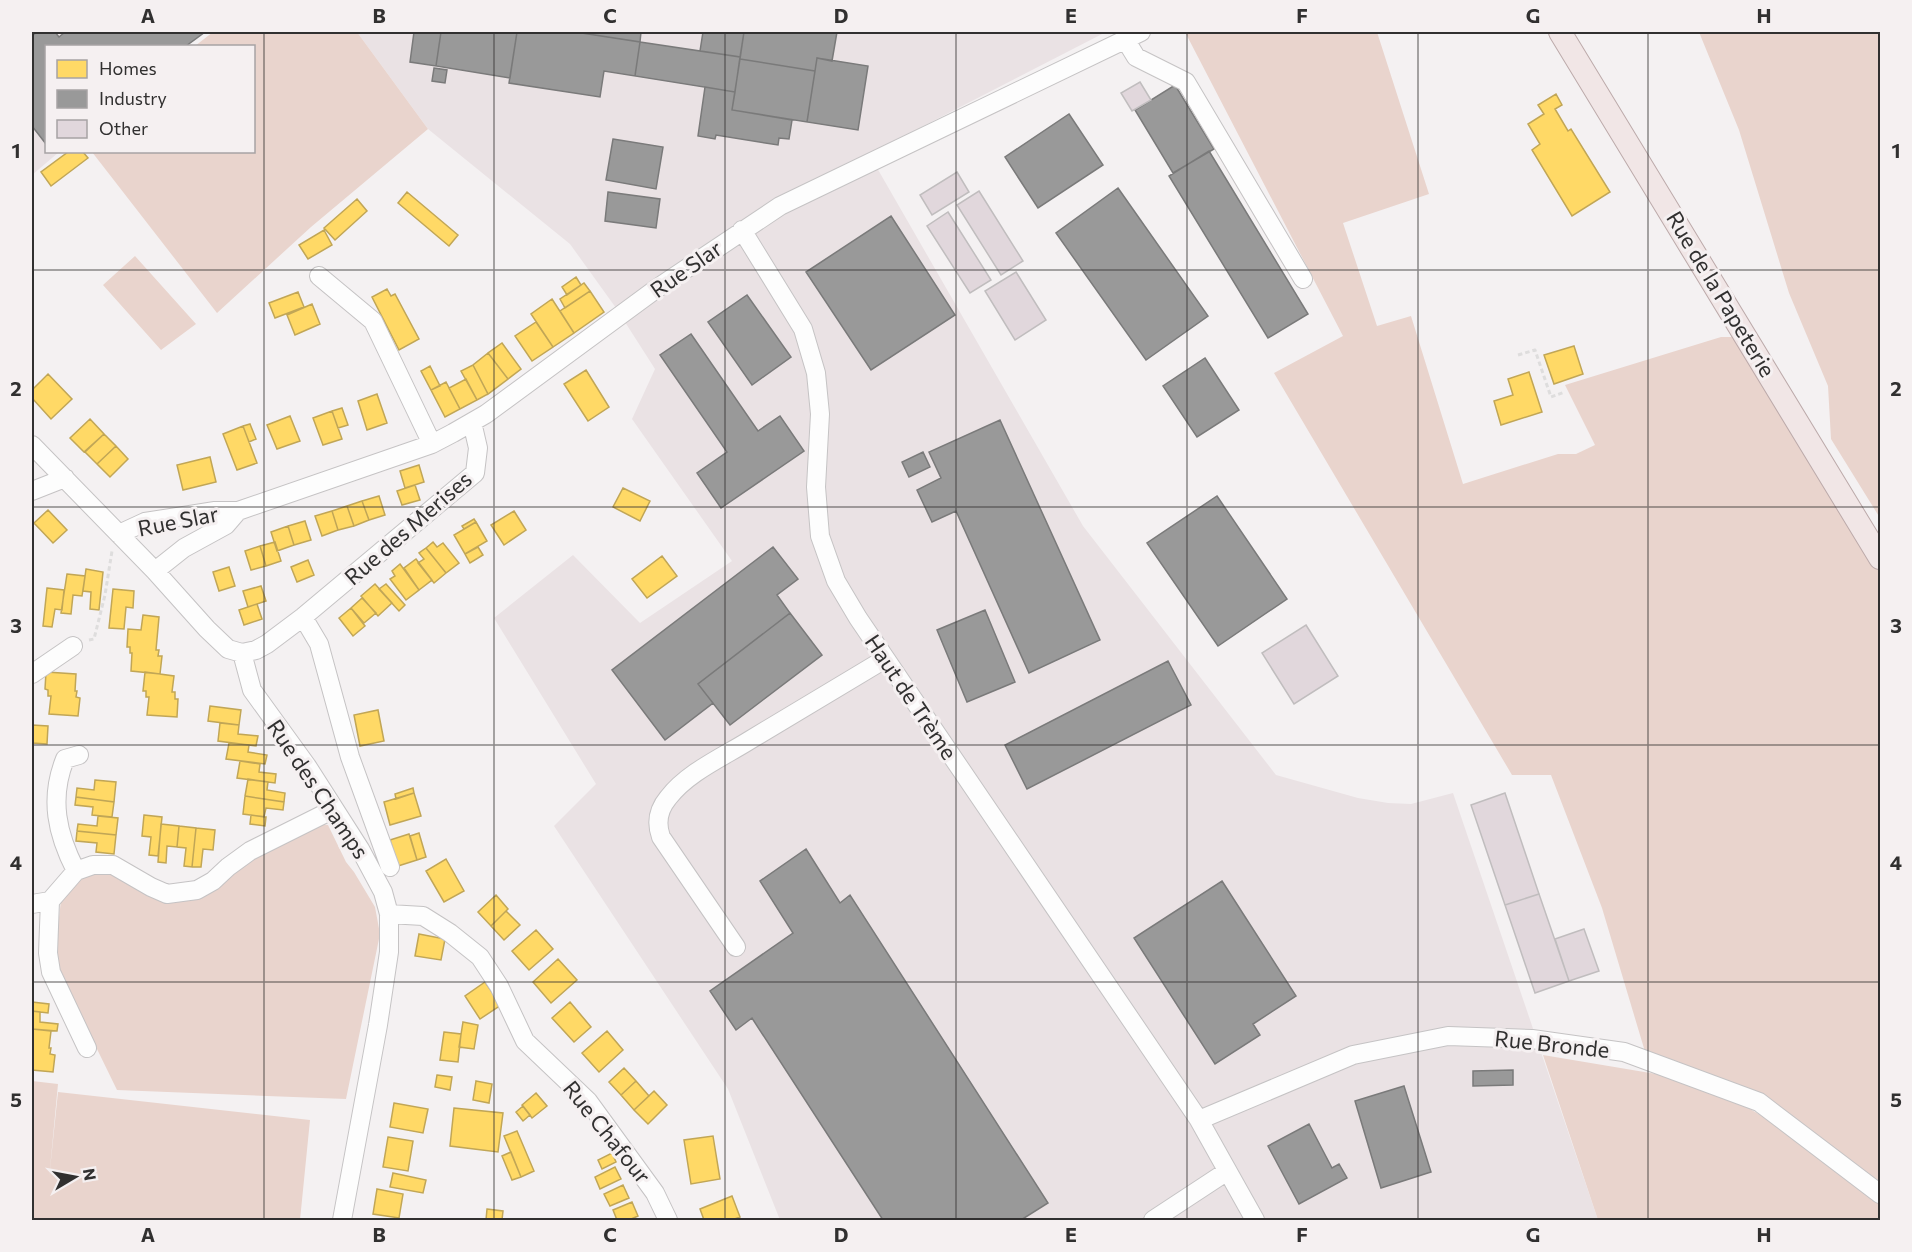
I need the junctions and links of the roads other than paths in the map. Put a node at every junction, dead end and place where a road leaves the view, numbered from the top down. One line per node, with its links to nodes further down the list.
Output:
1 (1560, 32): 13 (main road, Rue de la Papeterie)
2 (1133, 35): 3 (street, Rue Slar); 5 (street)
3 (742, 230): 6 (street, Rue Slar); 18 (street, Haut de Trème)
4 (319, 276): 7 (street)
5 (1303, 279)
6 (472, 422): 7 (street, Rue Slar); 15 (street, Rue des Merises)
7 (432, 444): 11 (street, Rue Slar)
8 (32, 445): 9 (street)
9 (65, 478): 10 (street); 12 (street)
10 (32, 491)
11 (238, 512): 12 (street, Rue Slar); 14 (street, Rue Slar)
12 (117, 532): 14 (street)
13 (1881, 558)
14 (155, 571): 17 (street)
15 (303, 617): 17 (street); 22 (street, Rue des Champs)
16 (73, 646): 19 (street)
17 (242, 653): 21 (street, Rue des Champs)
18 (885, 659): 27 (street); 29 (street, Haut de Trème)
19 (32, 674)
20 (79, 755): 23 (street)
21 (334, 809): 23 (street); 26 (street, Rue des Champs)
22 (390, 867)
23 (76, 871): 24 (street)
24 (50, 901): 25 (street); 28 (street)
25 (32, 904)
26 (389, 914): 32 (street, Rue des Champs); 33 (street, Rue Chafour)
27 (736, 947)
28 (87, 1048)
29 (1198, 1120): 30 (street, Haut de Trème); 31 (street, Rue Bronde)
30 (1227, 1172): 34 (street); 35 (street, Haut de Trème)
31 (1881, 1194)
32 (342, 1221)
33 (668, 1221)
34 (1153, 1221)
35 (1256, 1221)

